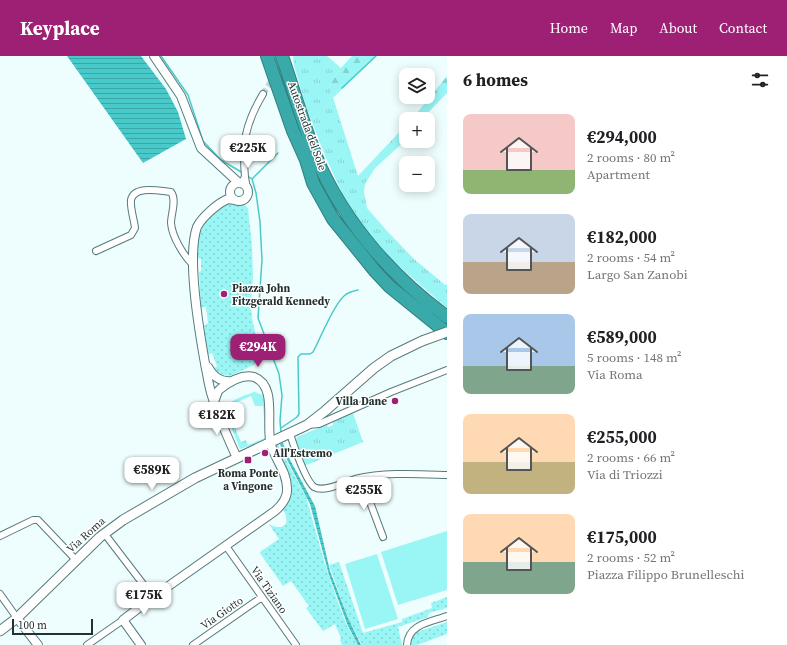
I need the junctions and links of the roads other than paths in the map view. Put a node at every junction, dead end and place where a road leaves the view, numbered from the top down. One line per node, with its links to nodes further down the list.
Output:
1 (154, 56): 5 (street)
2 (267, 56): 13 (highway, Autostrada del Sole)
3 (282, 56): 12 (highway, Autostrada del Sole)
4 (263, 94): 6 (street)
5 (220, 166): 6 (street); 7 (street)
6 (243, 183): 7 (street); 8 (street)
7 (231, 188): 8 (street); 9 (street)
8 (235, 200): 9 (street)
9 (219, 204): 11 (street)
10 (96, 251): 11 (street)
11 (193, 265): 14 (street)
12 (447, 317)
13 (447, 332): 18 (main road, Via Roma, bridge)
14 (204, 360): 16 (street); 17 (street)
15 (447, 370): 18 (street)
16 (235, 380): 17 (street); 20 (street)
17 (214, 401): 21 (street)
18 (308, 425): 19 (main road, Via Roma)
19 (290, 434): 20 (main road, Via Roma); 23 (street)
20 (273, 442): 21 (main road, Via Roma); 27 (street)
21 (237, 458): 24 (main road, Via Roma)
22 (447, 475): 23 (street)
23 (361, 478): 26 (street)
24 (104, 533): 28 (main road, Via Roma); 30 (street)
25 (0, 536): 28 (street)
26 (383, 537)
27 (226, 546): 30 (street); 31 (street, Via Tiziano)
28 (76, 560): 33 (main road, Via Roma)
29 (0, 594): 33 (street)
30 (153, 596): 34 (street)
31 (262, 597): 39 (street, Via Giotto); 40 (street, Via Tiziano)
32 (447, 616): 41 (street)
33 (17, 618): 35 (main road, Via Roma); 36 (street)
34 (123, 620): 37 (street); 38 (street)
35 (0, 631)
36 (38, 645)
37 (87, 645)
38 (141, 645)
39 (193, 645)
40 (296, 645)
41 (407, 645)

